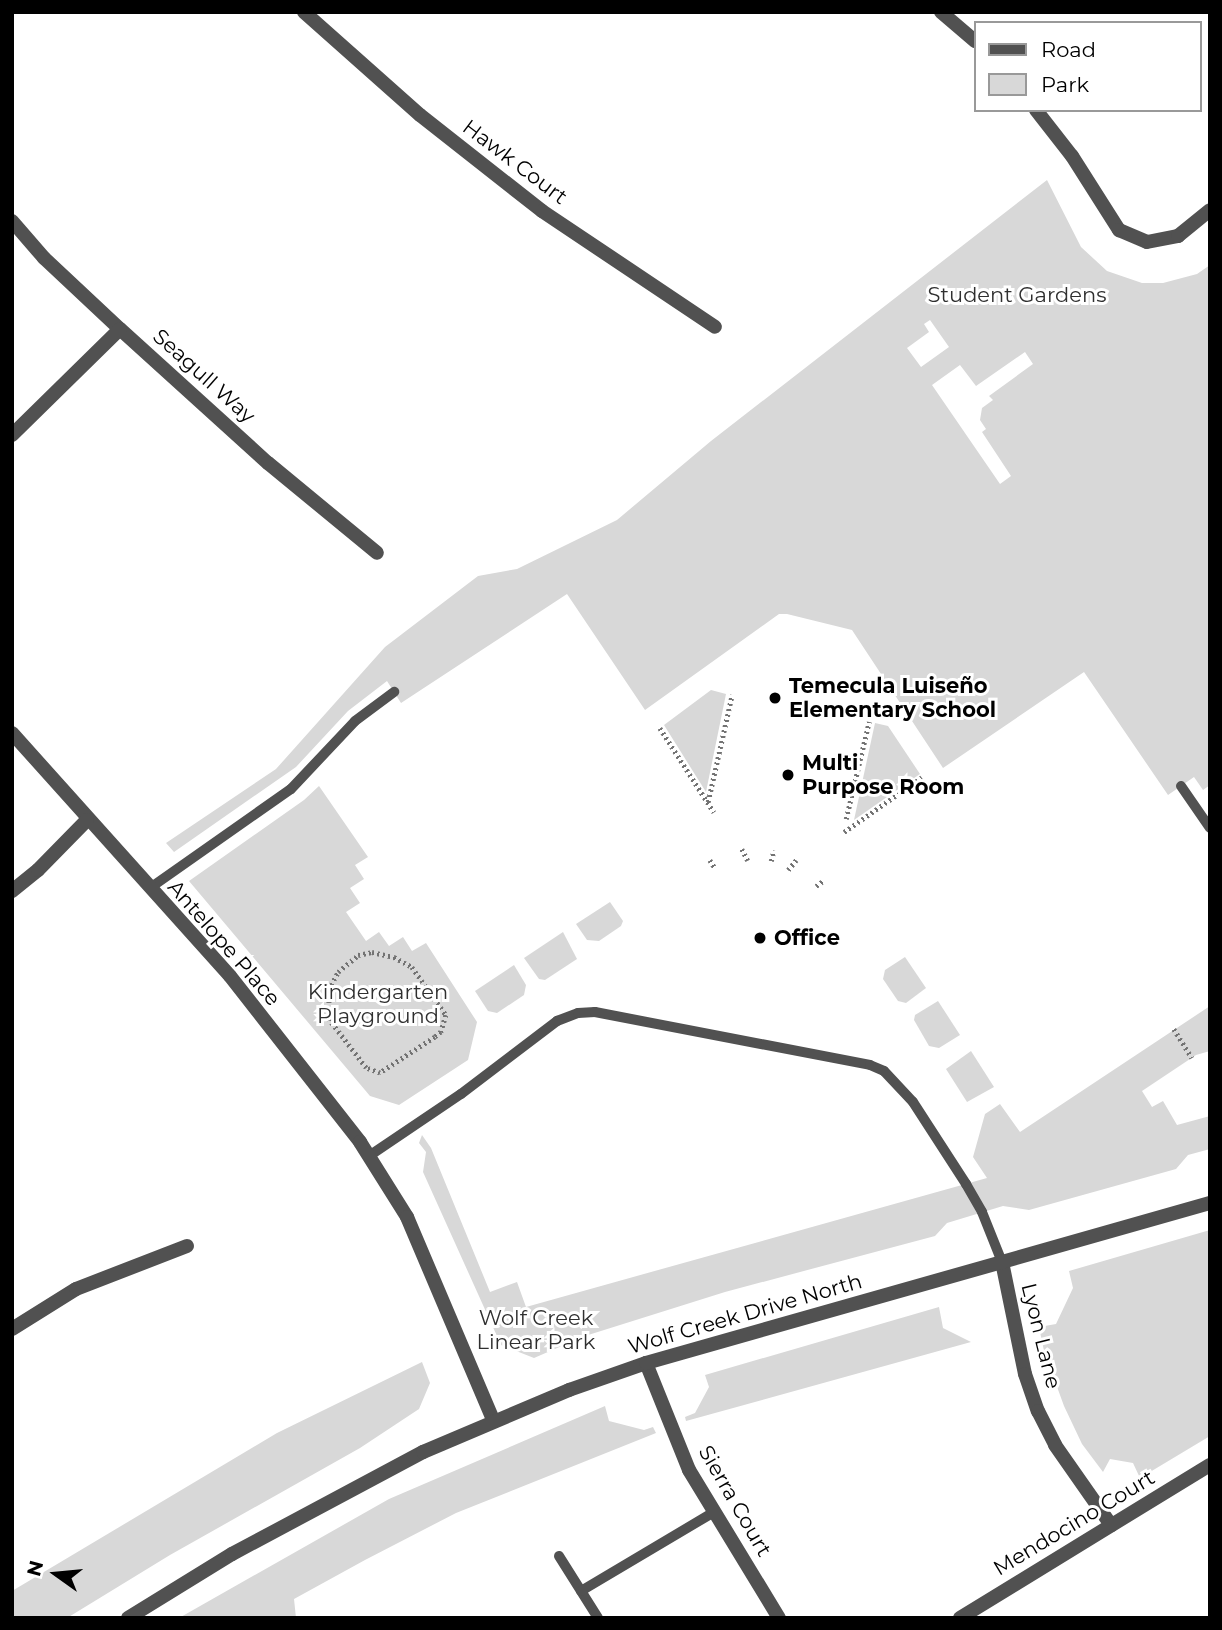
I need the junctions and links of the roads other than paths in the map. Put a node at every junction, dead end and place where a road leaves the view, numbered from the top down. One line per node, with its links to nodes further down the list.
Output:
1 (304, 12): 7 (street, Hawk Court)
2 (942, 12): 3 (street)
3 (974, 40)
4 (1038, 112): 5 (street)
5 (1210, 210)
6 (12, 221): 8 (street, Seagull Way)
7 (715, 327)
8 (120, 329): 9 (street); 10 (street, Seagull Way)
9 (12, 435)
10 (377, 553)
11 (394, 691): 16 (lane)
12 (12, 733): 14 (street, Antelope Place)
13 (1181, 786): 15 (lane)
14 (87, 820): 16 (street, Antelope Place); 17 (street)
15 (1210, 828)
16 (150, 888): 18 (street, Antelope Place)
17 (12, 891)
18 (369, 1156): 21 (lane); 24 (street, Antelope Place)
19 (1210, 1203): 21 (street, Wolf Creek Drive North)
20 (187, 1246): 22 (street)
21 (1002, 1262): 23 (street, Wolf Creek Drive North); 27 (street, Lyon Lane)
22 (12, 1329)
23 (646, 1363): 24 (street, Wolf Creek Drive North); 26 (street, Sierra Court)
24 (494, 1420): 30 (street, Wolf Creek Drive North)
25 (1210, 1465): 27 (street, Mendocino Court)
26 (714, 1512): 29 (lane); 32 (street, Sierra Court)
27 (1111, 1525): 33 (street, Mendocino Court)
28 (559, 1556): 29 (lane)
29 (581, 1591): 31 (lane)
30 (128, 1618)
31 (598, 1618)
32 (779, 1618)
33 (960, 1618)

